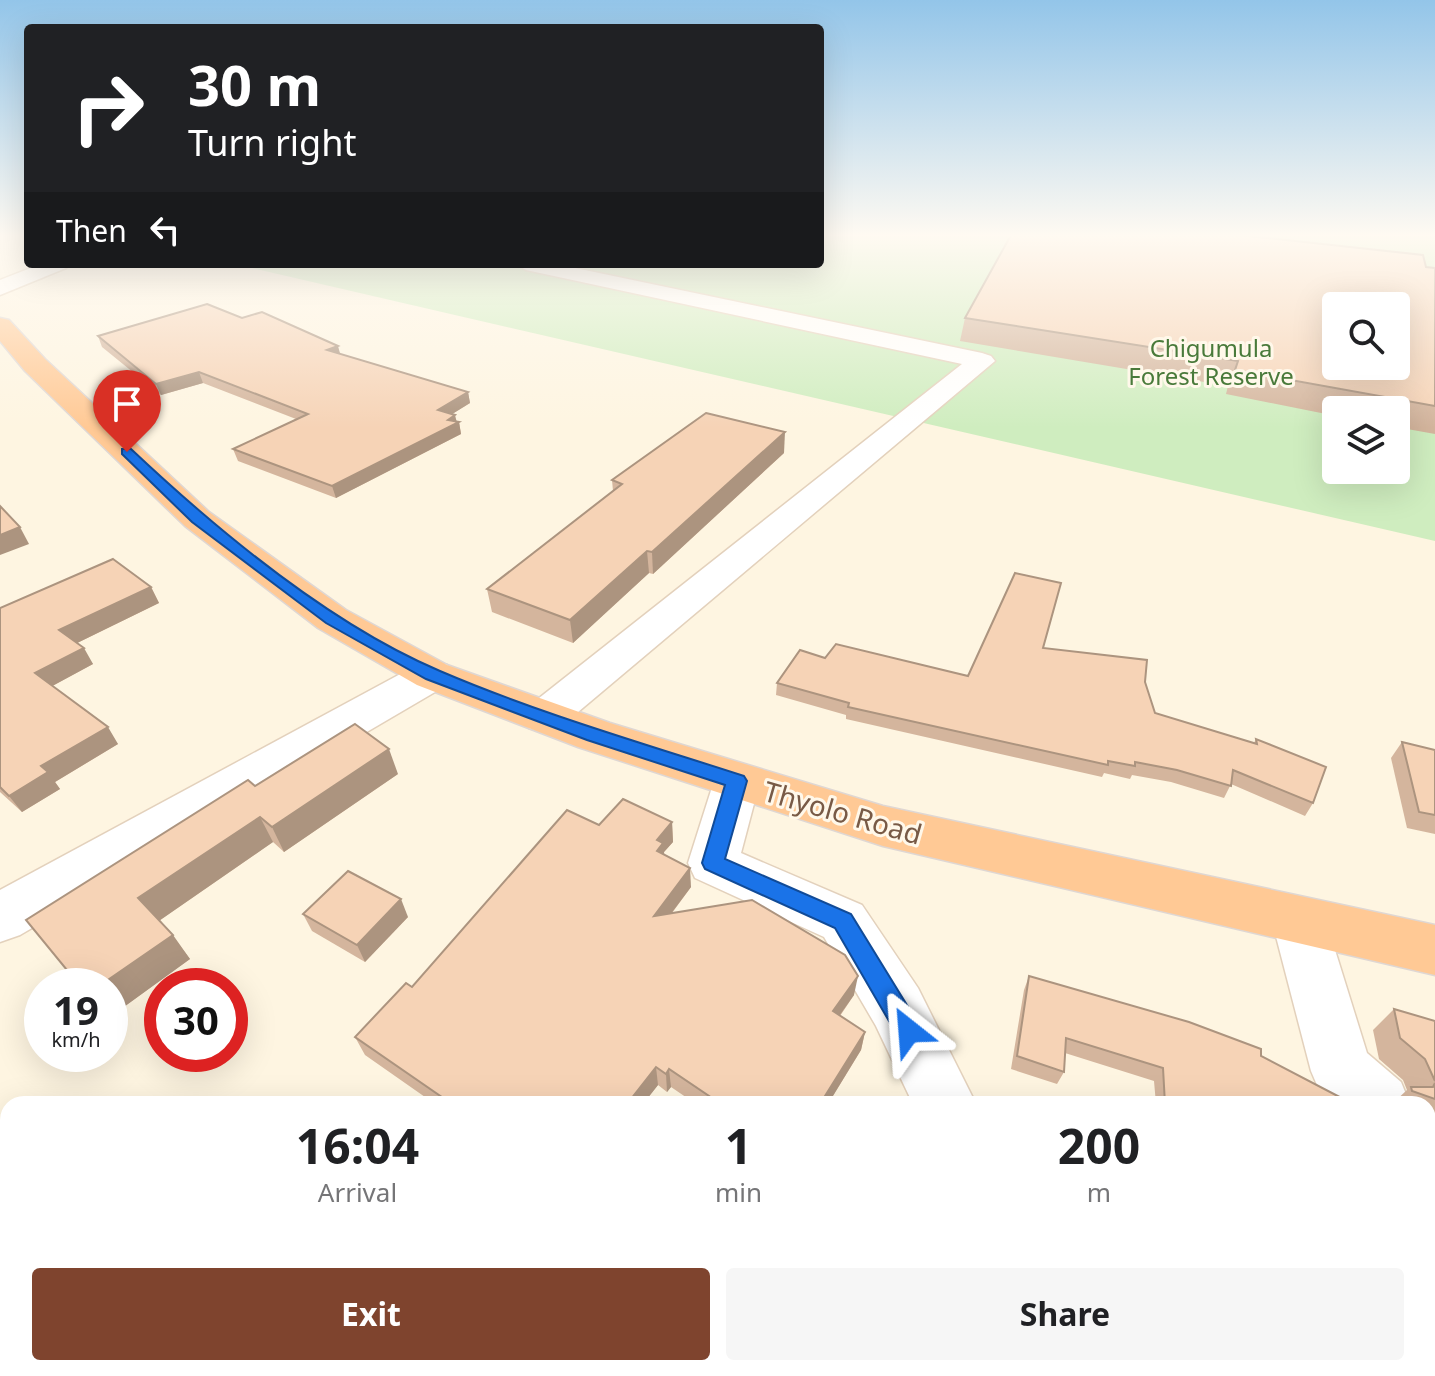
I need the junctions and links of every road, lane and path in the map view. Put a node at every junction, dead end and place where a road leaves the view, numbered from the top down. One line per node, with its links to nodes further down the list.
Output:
1 (692, 299): 4 (street)
2 (0, 325): 3 (highway, Thyolo Road)
3 (432, 675): 4 (highway, Thyolo Road); 6 (street)
4 (544, 717): 5 (highway, Thyolo Road)
5 (737, 781): 7 (highway, Thyolo Road); 9 (street)
6 (0, 918)
7 (1299, 921): 8 (highway, Thyolo Road); 10 (street)
8 (1435, 950)
9 (941, 1096)
10 (1370, 1096)

